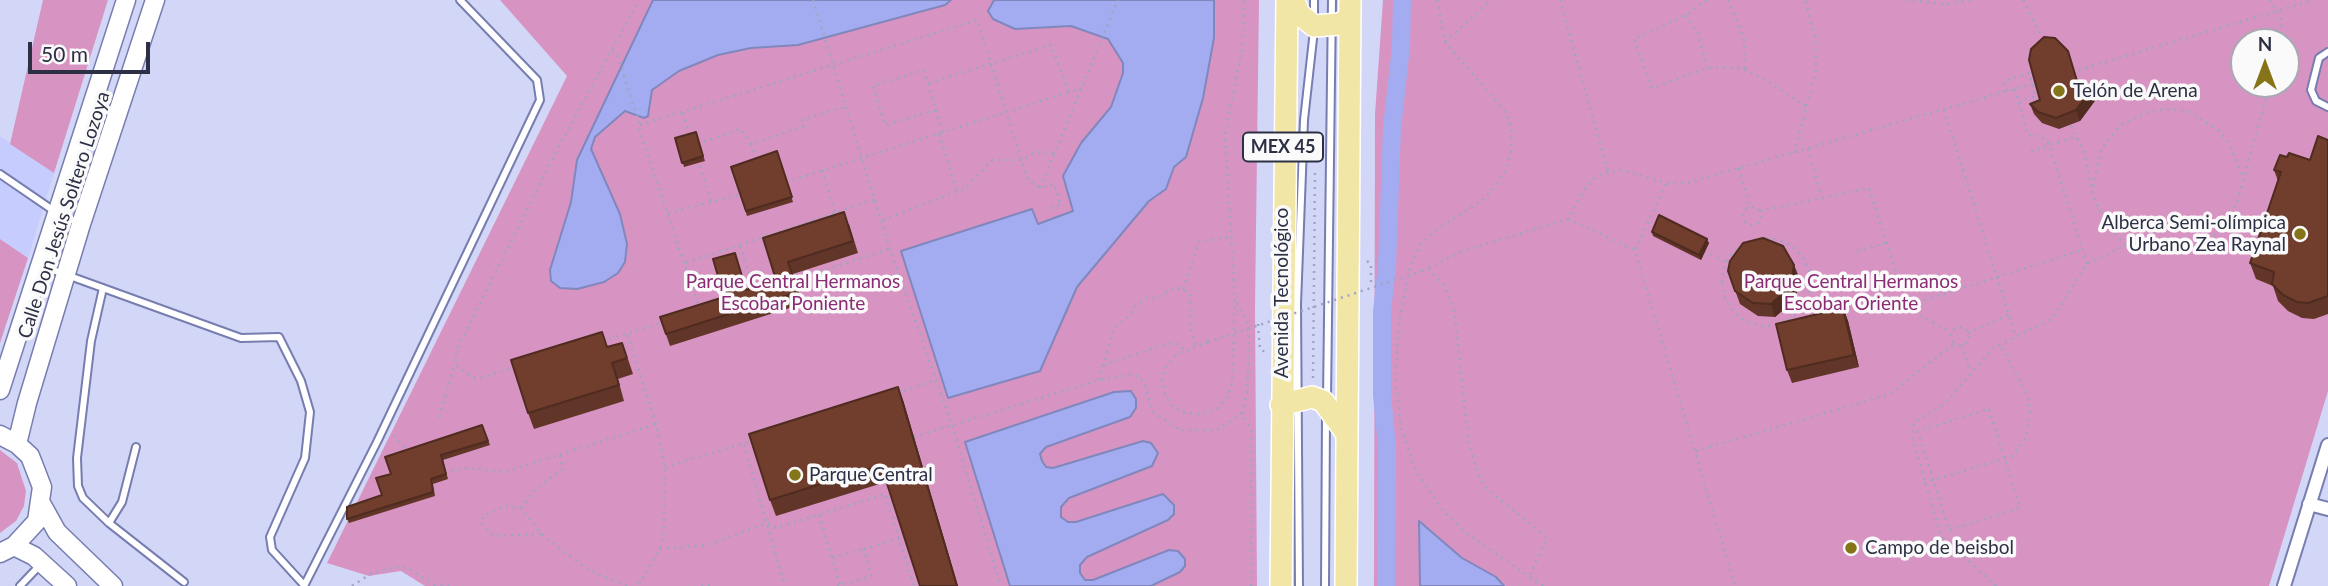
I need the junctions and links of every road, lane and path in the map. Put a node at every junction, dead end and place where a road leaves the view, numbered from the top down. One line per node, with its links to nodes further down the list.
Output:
1 (126, 0): 85 (street, Calle Don Jesús Soltero Lozoya)
2 (155, 0): 90 (street, Calle Don Jesús Soltero Lozoya)
3 (460, 0): 146 (lane)
4 (639, 0): 29 (path)
5 (813, 0): 32 (path)
6 (1118, 0): 38 (path)
7 (1244, 0): 91 (path)
8 (1287, 0): 141 (main road, Avenida Tecnológico / MEX 45)
9 (1294, 0): 25 (main road)
10 (1314, 0): 25 (lane)
11 (1332, 0): 25 (lane)
12 (1437, 0): 27 (path)
13 (1491, 0): 27 (path)
14 (1560, 0): 70 (path)
15 (1707, 0): 24 (path)
16 (1727, 0): 34 (path)
17 (1805, 0): 46 (path)
18 (1906, 0): 19 (path)
19 (1971, 0)
20 (2023, 0): 28 (path)
21 (2270, 0): 23 (path)
22 (2314, 0): 23 (path)
23 (2277, 10): 26 (path); 35 (path)
24 (1686, 15): 33 (path); 33 (path)
25 (1337, 17): 141 (lane); 142 (lane); 148 (main road, MEX 45)
26 (2283, 28)
27 (1445, 42): 179 (path)
28 (2048, 48)
29 (612, 51): 51 (path); 133 (path)
30 (2328, 52): 45 (lane)
31 (992, 63): 32 (path); 36 (path); 41 (path); 50 (path)
32 (833, 66): 44 (path); 49 (path)
33 (1707, 68): 34 (path)
34 (1745, 70): 46 (path)
35 (2063, 74)
36 (929, 83): 47 (path); 47 (path)
37 (2034, 83): 39 (path); 40 (path); 43 (path)
38 (1082, 88): 41 (path); 60 (path)
39 (2015, 89): 40 (path); 43 (path)
40 (2007, 91): 48 (path)
41 (1069, 92): 50 (path)
42 (2266, 98): 72 (path)
43 (2019, 101): 56 (path)
44 (846, 106): 55 (path); 62 (path)
45 (2328, 107)
46 (1808, 108): 61 (path)
47 (936, 110): 53 (path)
48 (1944, 110): 58 (path); 69 (path)
49 (683, 113): 51 (path); 57 (path)
50 (1008, 113): 53 (path); 63 (path)
51 (640, 125): 87 (path)
52 (2071, 126): 54 (path)
53 (941, 133): 62 (path); 78 (path)
54 (2075, 137): 56 (path); 76 (path)
55 (751, 144): 57 (path); 64 (path)
56 (2049, 144): 59 (path); 97 (path)
57 (693, 145): 81 (path)
58 (1808, 149): 61 (path); 79 (path)
59 (2031, 151)
60 (1054, 153): 63 (path); 75 (path)
61 (1794, 153): 66 (path)
62 (863, 157): 68 (path); 80 (path)
63 (1021, 160): 75 (path); 78 (path)
64 (758, 166)
65 (1315, 168): 141 (path)
66 (1739, 168): 73 (path); 82 (path)
67 (1970, 168): 69 (path)
68 (822, 170): 74 (path); 86 (path)
69 (1962, 170): 107 (path)
70 (1608, 172): 73 (path); 88 (path)
71 (0, 174): 85 (lane)
72 (2243, 176): 76 (path); 93 (path)
73 (1667, 183): 96 (path)
74 (775, 186)
75 (1040, 188): 83 (path)
76 (2092, 191): 93 (path)
77 (751, 192): 81 (path)
78 (958, 192): 89 (path)
79 (1821, 197): 84 (path); 92 (path)
80 (876, 200): 86 (path); 89 (path)
81 (711, 202): 87 (path)
82 (1750, 207): 84 (path); 84 (path)
83 (1047, 209)
84 (1760, 211)
85 (57, 212): 90 (lane); 104 (street, Calle Don Jesús Soltero Lozoya)
86 (835, 212): 94 (path)
87 (668, 213): 101 (path)
88 (1568, 219): 96 (path); 105 (path)
89 (883, 220): 95 (path)
90 (81, 224): 106 (street, Calle Don Jesús Soltero Lozoya)
91 (1233, 236): 111 (path); 113 (path)
92 (1886, 243): 99 (path); 114 (path)
93 (2126, 245): 103 (path)
94 (740, 246): 101 (path); 112 (path)
95 (890, 249): 108 (path); 138 (path)
96 (1635, 250): 156 (path)
97 (2082, 250): 103 (path); 107 (path)
98 (1703, 251): 100 (path)
99 (1857, 251)
100 (1726, 262): 116 (path); 116 (path)
101 (685, 263): 115 (path)
102 (1371, 264): 109 (path)
103 (2087, 264): 125 (path)
104 (40, 265): 106 (lane); 139 (street, Calle Don Jesús Soltero Lozoya)
105 (1427, 268): 109 (path, bridge); 179 (path)
106 (66, 274): 110 (lane); 153 (street, Calle Don Jesús Soltero Lozoya)
107 (1996, 276): 114 (path); 118 (path)
108 (792, 281)
109 (1371, 287): 117 (path, bridge)
110 (103, 288): 170 (lane); 186 (lane)
111 (1183, 289): 130 (path); 134 (path)
112 (755, 293)
113 (1236, 300): 131 (path); 143 (path)
114 (1906, 304): 116 (path); 122 (path)
115 (711, 306)
116 (1806, 306)
117 (1303, 309): 120 (path); 121 (path, bridge)
118 (2008, 315): 123 (path); 125 (path)
119 (676, 318): 124 (path)
120 (1303, 323)
121 (1258, 324): 130 (path, bridge); 132 (path)
122 (1951, 332): 123 (path); 127 (path)
123 (1968, 333): 129 (path)
124 (627, 334): 126 (path); 145 (path)
125 (2015, 337): 128 (path)
126 (600, 342)
127 (1954, 344): 129 (path); 156 (path)
128 (2000, 344): 136 (path); 159 (path)
129 (1962, 345): 136 (path)
130 (1196, 346): 131 (path)
131 (1185, 350): 134 (path)
132 (1265, 352)
133 (455, 363): 135 (path); 144 (path)
134 (1102, 365): 137 (path)
135 (520, 366)
136 (1970, 373): 163 (path)
137 (1099, 380): 143 (path); 147 (path)
138 (934, 382): 140 (path); 147 (path)
139 (0, 390)
140 (896, 394)
141 (1295, 394): 142 (main road); 198 (main road, Avenida Tecnológico / MEX 45); 199 (lane)
142 (1326, 405): 148 (main road); 200 (lane)
143 (1242, 413): 197 (path)
144 (439, 417)
145 (656, 424): 158 (path); 161 (path)
146 (384, 425): 157 (path); 186 (lane)
147 (952, 425): 150 (path); 196 (path)
148 (1347, 434): 201 (main road, MEX 45)
149 (0, 435): 153 (street)
150 (914, 437)
151 (757, 439): 152 (path)
152 (744, 443): 161 (path); 171 (path)
153 (18, 444): 166 (street)
154 (2328, 445): 165 (street)
155 (136, 447): 170 (lane)
156 (1695, 451): 203 (path)
157 (410, 453)
158 (560, 454): 160 (path); 167 (path)
159 (2005, 459): 162 (path); 162 (path); 162 (path)
160 (434, 467)
161 (665, 467): 174 (path)
162 (1933, 480): 163 (path)
163 (1924, 483): 204 (path)
164 (2328, 495): 165 (street)
165 (2311, 497): 168 (street); 205 (street)
166 (42, 505): 176 (street); 185 (street)
167 (521, 508): 172 (path); 172 (path)
168 (2328, 509)
169 (819, 515): 171 (path); 173 (path); 177 (path)
170 (108, 523): 181 (lane)
171 (766, 523): 174 (path); 193 (path)
172 (541, 534): 189 (path)
173 (900, 538): 175 (path); 195 (path)
174 (660, 548): 190 (path)
175 (864, 549): 177 (path); 180 (path)
176 (7, 550): 178 (street)
177 (832, 558): 182 (path)
178 (43, 563): 183 (lane); 184 (street)
179 (1530, 575): 202 (path)
180 (856, 581): 182 (path); 194 (path)
181 (184, 582)
182 (839, 585)
183 (20, 586)
184 (67, 586)
185 (113, 586)
186 (304, 586)
187 (352, 586): 188 (path)
188 (449, 586)
189 (627, 586)
190 (638, 586)
191 (701, 586): 192 (path)
192 (713, 586)
193 (785, 586)
194 (858, 586)
195 (914, 586)
196 (1001, 586)
197 (1251, 586)
198 (1281, 586)
199 (1299, 586)
200 (1325, 586)
201 (1346, 586)
202 (1543, 586)
203 (1735, 586)
204 (1996, 586)
205 (2284, 586)

